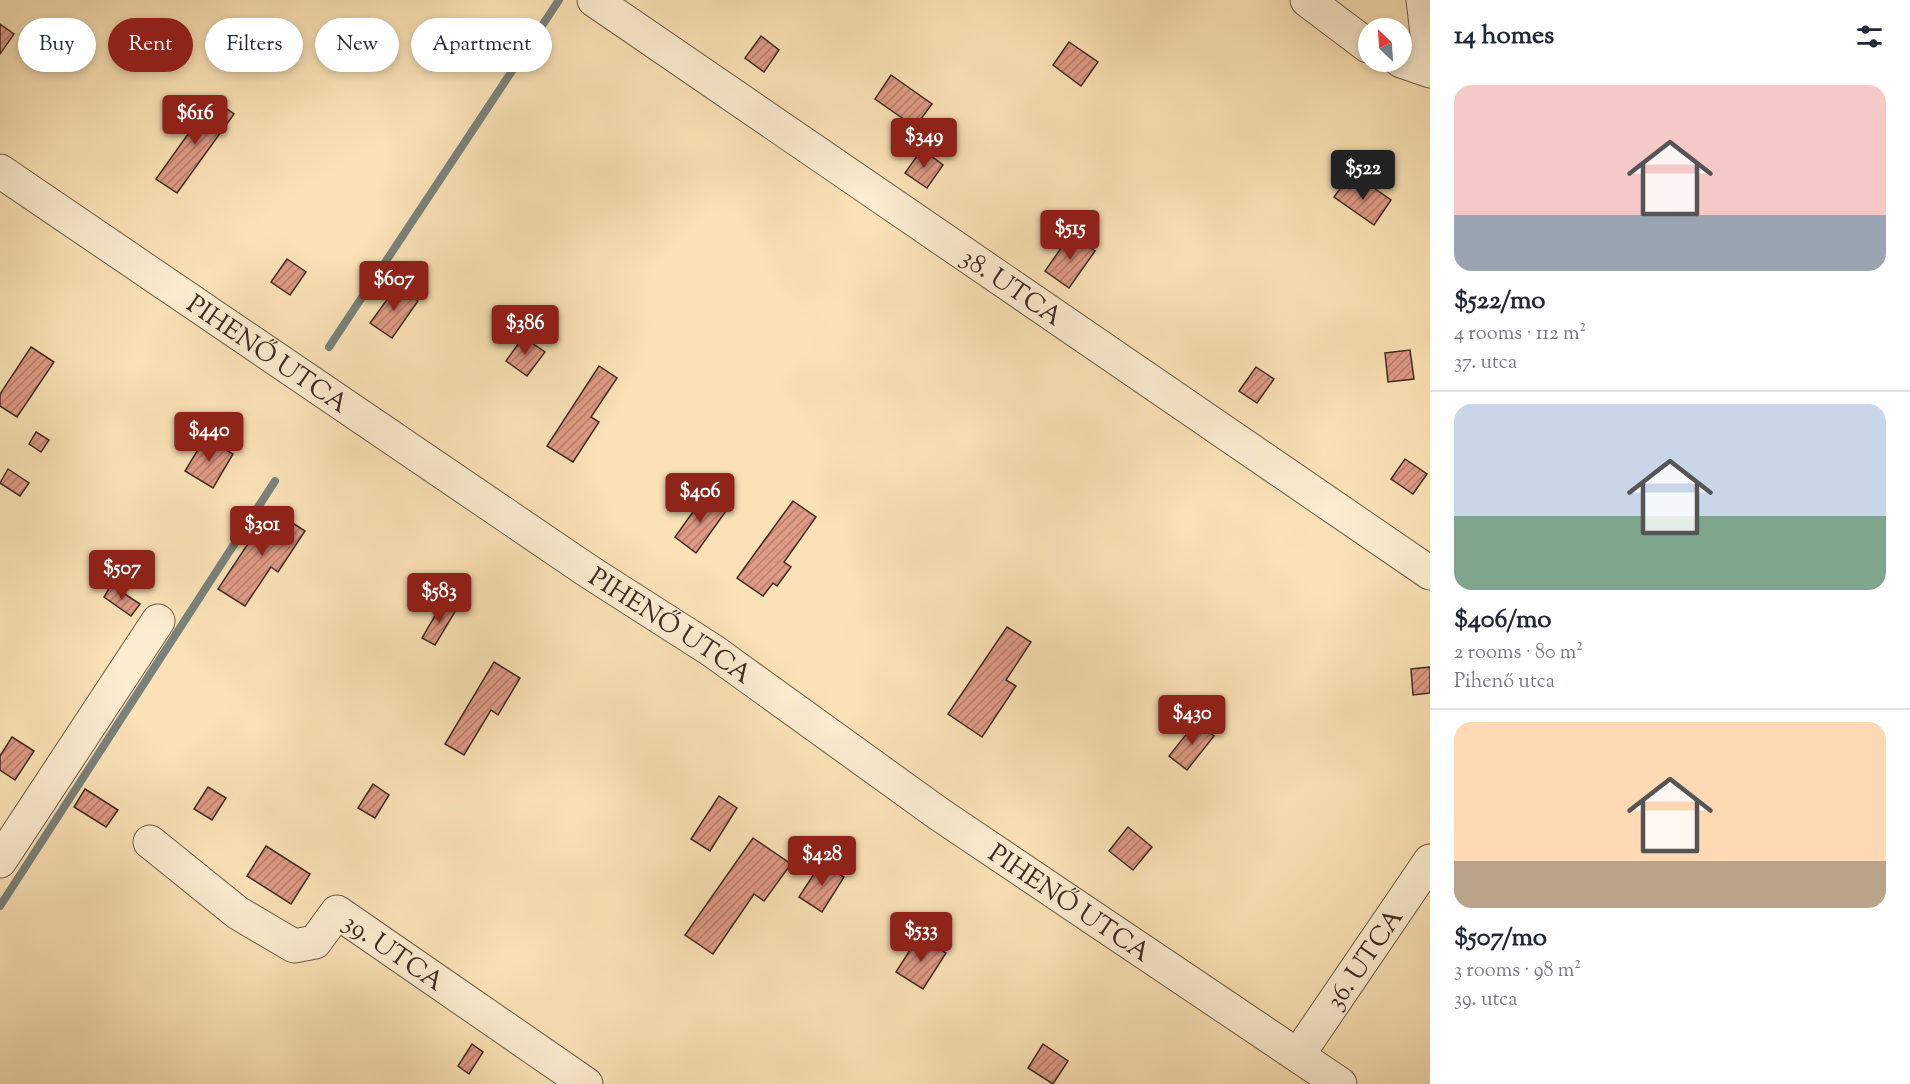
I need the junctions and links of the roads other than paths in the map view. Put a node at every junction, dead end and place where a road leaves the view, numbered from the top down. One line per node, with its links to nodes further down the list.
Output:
1 (594, 0): 9 (street, 38. UTCA)
2 (1307, 0): 4 (street)
3 (1423, 0): 5 (street)
4 (1358, 38)
5 (1430, 59)
6 (1412, 64): 7 (street)
7 (1430, 71)
8 (0, 171): 14 (street, PIHENŐ UTCA)
9 (1430, 573)
10 (158, 621): 12 (street)
11 (150, 843): 15 (street, 39. UTCA)
12 (0, 861)
13 (1430, 861): 14 (street, 36. UTCA)
14 (1298, 1055): 16 (street, PIHENŐ UTCA)
15 (586, 1084)
16 (1340, 1084)

